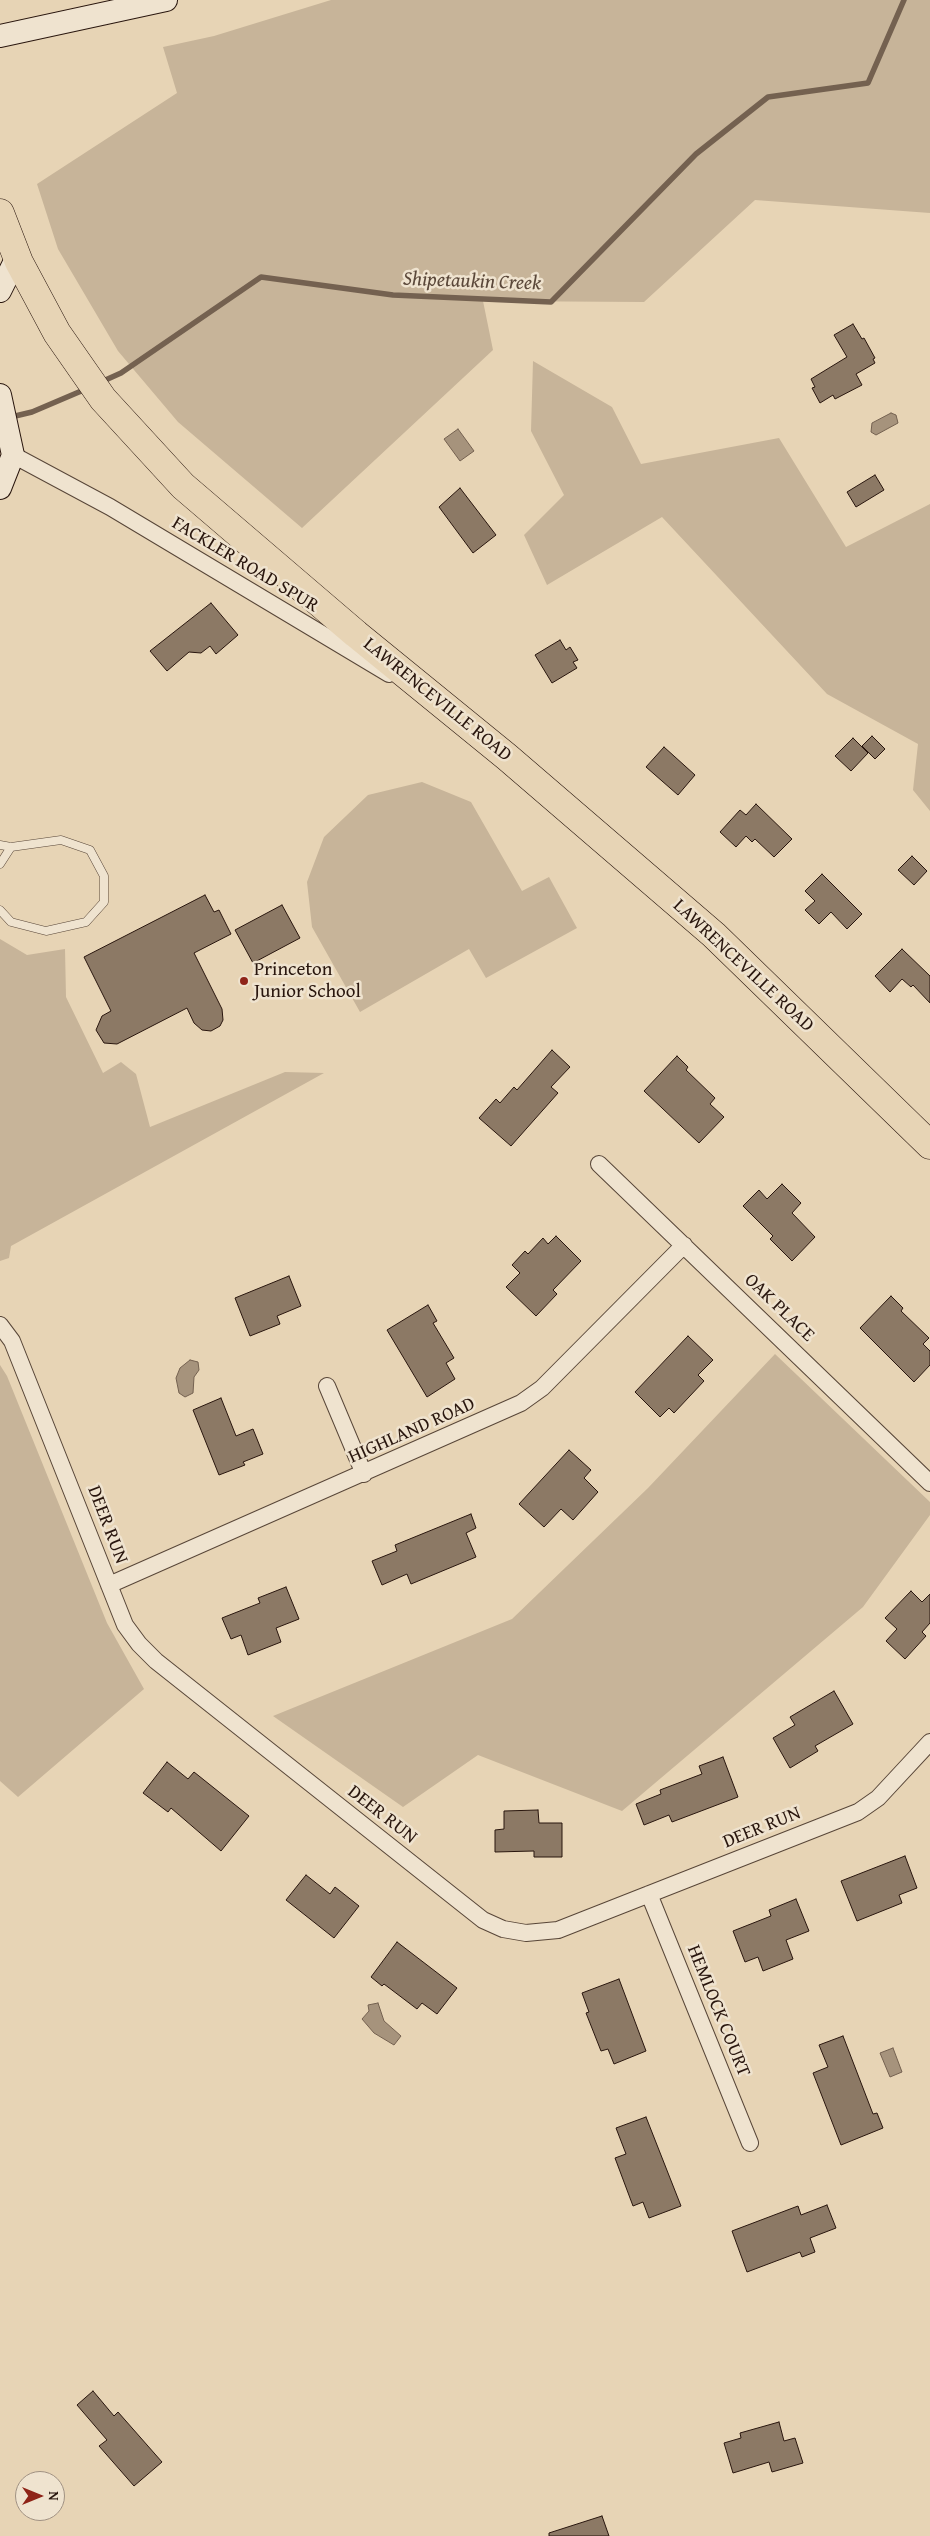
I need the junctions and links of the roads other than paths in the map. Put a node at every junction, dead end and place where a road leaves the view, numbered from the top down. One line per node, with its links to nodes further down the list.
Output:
1 (166, 0): 2 (main road)
2 (0, 36)
3 (0, 213): 4 (highway, LAWRENCEVILLE ROAD)
4 (17, 257): 5 (main road); 9 (highway, LAWRENCEVILLE ROAD)
5 (0, 291)
6 (1, 398): 7 (main road)
7 (12, 451): 8 (main road); 9 (street, FACKLER ROAD SPUR)
8 (0, 488)
9 (454, 713): 14 (highway, LAWRENCEVILLE ROAD)
10 (0, 845): 11 (lane)
11 (11, 847): 12 (lane); 13 (lane)
12 (0, 864)
13 (0, 910)
14 (930, 1146)
15 (599, 1164): 16 (street, OAK PLACE)
16 (684, 1244): 19 (street, HIGHLAND ROAD); 20 (street, OAK PLACE)
17 (0, 1325): 21 (street, DEER RUN)
18 (327, 1386): 19 (street)
19 (364, 1474): 21 (street, HIGHLAND ROAD)
20 (930, 1483)
21 (109, 1585): 23 (street, DEER RUN)
22 (930, 1742): 23 (street, DEER RUN)
23 (649, 1894): 24 (street, HEMLOCK COURT)
24 (750, 2143)

